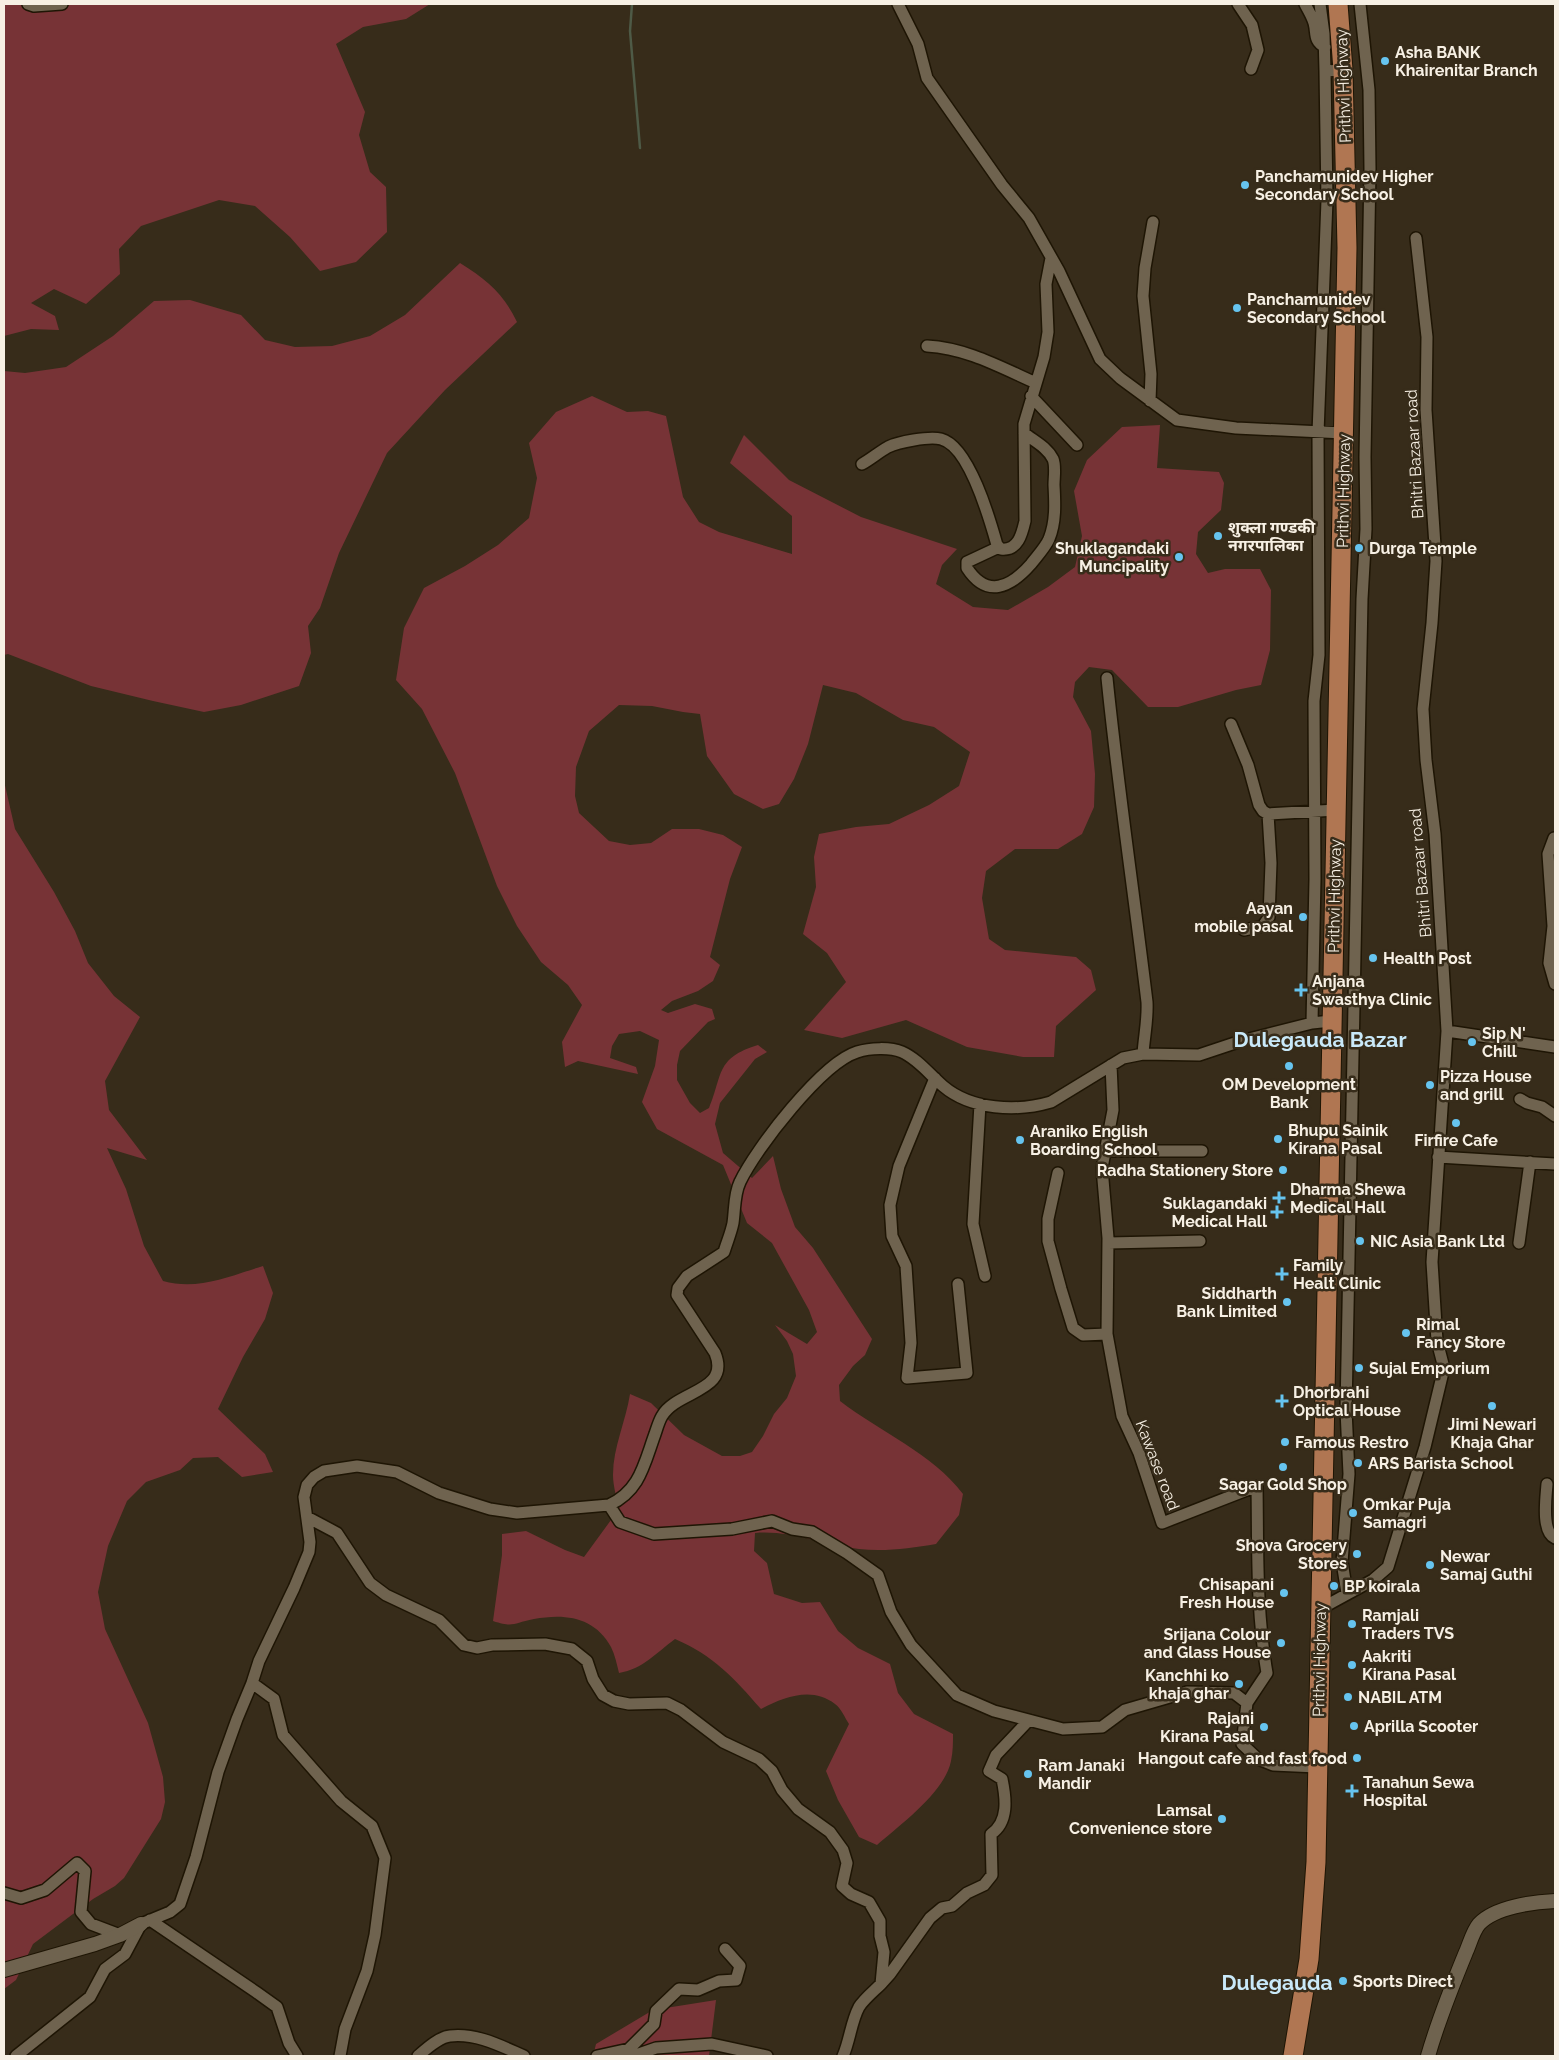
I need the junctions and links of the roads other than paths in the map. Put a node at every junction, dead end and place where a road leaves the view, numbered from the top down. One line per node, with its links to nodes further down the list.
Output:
1 (28, 4): 2 (street)
2 (62, 4)
3 (898, 4): 16 (street)
4 (1238, 4): 10 (street)
5 (1306, 4): 9 (street)
6 (1320, 4): 9 (street)
7 (1338, 4): 11 (highway, Prithvi Highway)
8 (1360, 4): 13 (street)
9 (1325, 47): 11 (street)
10 (1251, 69)
11 (1334, 70): 12 (highway, Prithvi Highway); 22 (street)
12 (1346, 205): 13 (street); 23 (highway, Prithvi Highway)
13 (1369, 207): 61 (street)
14 (1153, 222): 20 (street)
15 (1416, 238): 37 (street, Bhitri Bazaar road)
16 (1051, 258): 18 (street); 20 (street)
17 (927, 346): 18 (street)
18 (1036, 383): 19 (street)
19 (1031, 396): 21 (street); 24 (street)
20 (1150, 401): 22 (street)
21 (1024, 433): 26 (street); 26 (street)
22 (1318, 433): 23 (street); 29 (street)
23 (1344, 433): 30 (highway, Prithvi Highway)
24 (1077, 445)
25 (862, 464): 26 (street)
26 (999, 547)
27 (1107, 678): 39 (street)
28 (1231, 724): 31 (street)
29 (1314, 810): 30 (street); 31 (street); 36 (street)
30 (1336, 810): 35 (highway, Prithvi Highway)
31 (1268, 814): 33 (street)
32 (1555, 838): 34 (street)
33 (1244, 930)
34 (1555, 984)
35 (1331, 1021): 36 (street); 62 (highway, Prithvi Highway)
36 (1312, 1023): 39 (street)
37 (1447, 1031): 38 (street); 47 (street, Bhitri Bazaar road)
38 (1555, 1046)
39 (1144, 1054): 40 (street)
40 (1111, 1065): 43 (street); 45 (street)
41 (935, 1078): 43 (street); 55 (street); 58 (street)
42 (1520, 1099): 44 (street)
43 (980, 1104): 54 (street)
44 (1555, 1116)
45 (1106, 1151): 46 (street); 52 (street)
46 (1202, 1151)
47 (1438, 1157): 48 (street); 61 (street, Bhitri Bazaar road)
48 (1530, 1162): 49 (street); 53 (street)
49 (1555, 1164)
50 (1058, 1173): 56 (street)
51 (1200, 1241): 52 (street)
52 (1108, 1243): 56 (street)
53 (1519, 1243)
54 (984, 1276)
55 (958, 1284)
56 (1107, 1334): 64 (street, Kawase road)
57 (1547, 1484): 60 (street)
58 (608, 1505): 59 (street); 65 (street)
59 (307, 1517): 63 (street); 73 (street)
60 (1555, 1538)
61 (1348, 1593): 62 (street, Bhitri Bazaar road)
62 (1320, 1608): 66 (highway, Prithvi Highway)
63 (252, 1683): 69 (street); 76 (street)
64 (1247, 1703): 65 (street); 66 (street, Kawase road)
65 (1029, 1720): 73 (street)
66 (1317, 1767): 83 (highway, Prithvi Highway)
67 (4, 1893): 70 (street)
68 (1555, 1901): 84 (street)
69 (145, 1922): 70 (street); 74 (street); 75 (street)
70 (120, 1935): 72 (street)
71 (725, 1949): 79 (street)
72 (4, 1970)
73 (881, 1984): 82 (street)
74 (16, 2056)
75 (297, 2056)
76 (340, 2056)
77 (418, 2056): 78 (street)
78 (524, 2056)
79 (597, 2056)
80 (633, 2056): 81 (street)
81 (766, 2056)
82 (843, 2056)
83 (1293, 2056)
84 (1428, 2056)

